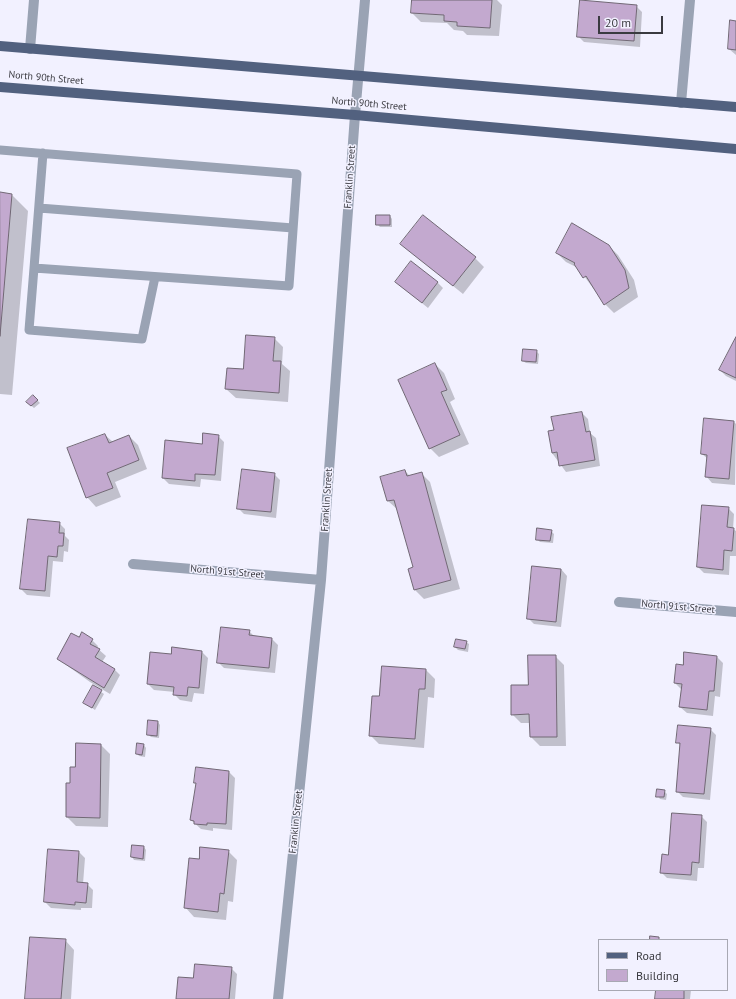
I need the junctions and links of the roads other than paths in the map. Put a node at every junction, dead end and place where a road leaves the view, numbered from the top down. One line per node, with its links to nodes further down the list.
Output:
1 (34, 0): 5 (street)
2 (365, 0): 6 (street, Franklin Street)
3 (690, 0): 8 (street)
4 (0, 46): 5 (main road)
5 (30, 49): 6 (main road)
6 (358, 76): 8 (main road); 10 (street, Franklin Street)
7 (0, 87): 10 (main road, North 90th Street)
8 (681, 102): 9 (main road)
9 (736, 107)
10 (355, 115): 11 (main road, North 90th Street); 19 (street, Franklin Street)
11 (736, 149)
12 (0, 150): 13 (lane)
13 (43, 153): 14 (lane); 15 (lane)
14 (39, 208): 15 (lane); 16 (lane)
15 (293, 228): 17 (lane)
16 (34, 268): 17 (lane); 17 (lane)
17 (155, 277)
18 (133, 564): 19 (street, North 91st Street)
19 (321, 580): 22 (street, Franklin Street)
20 (619, 602): 21 (street, North 91st Street)
21 (736, 612)
22 (278, 999)

